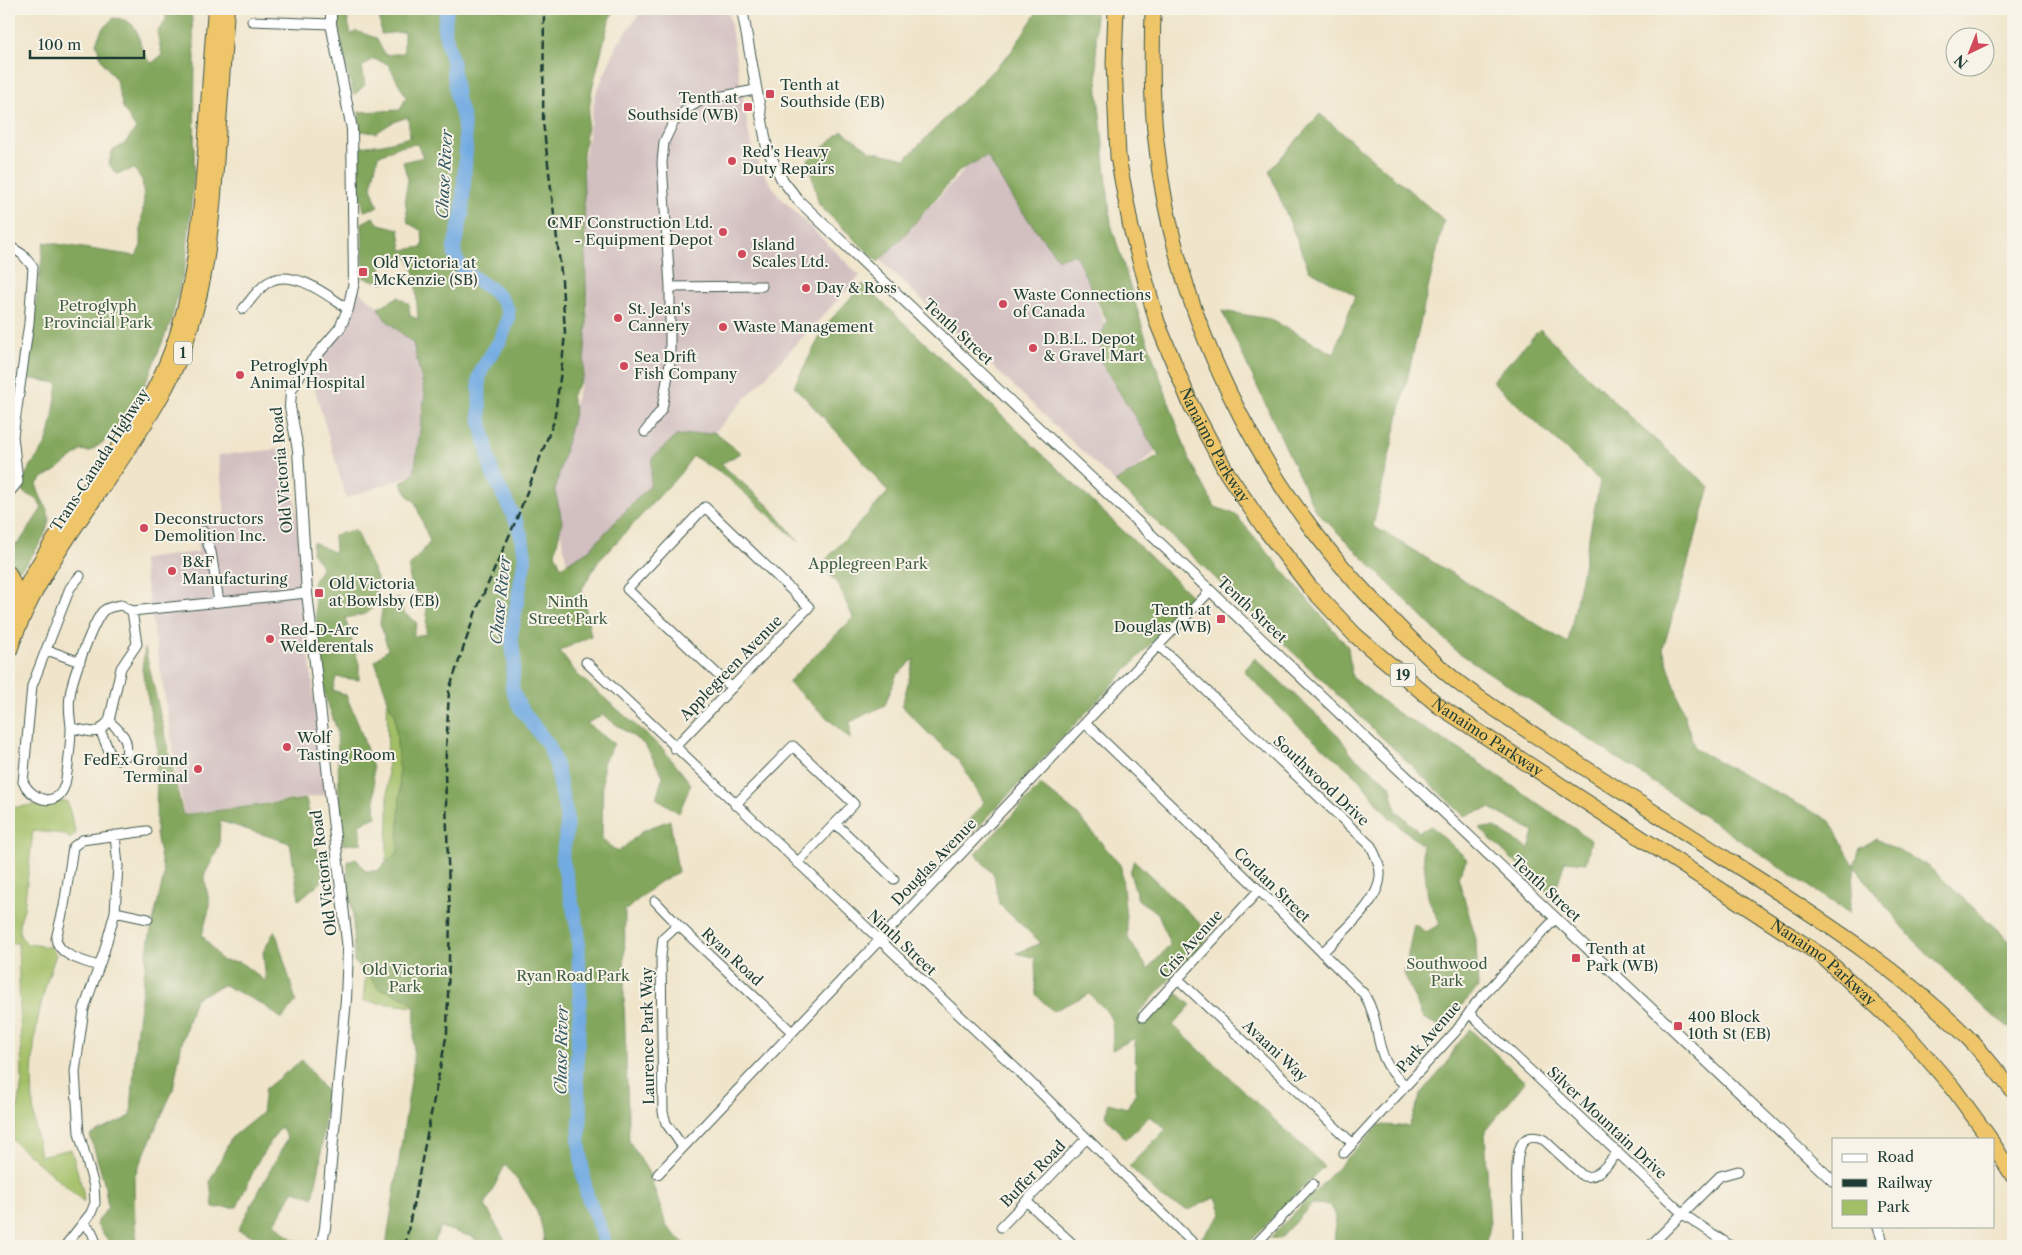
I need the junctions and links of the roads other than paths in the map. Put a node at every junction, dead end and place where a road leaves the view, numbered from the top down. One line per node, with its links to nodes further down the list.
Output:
1 (215, 9): 22 (highway, Trans-Canada Highway / 1)
2 (227, 9): 28 (highway, Trans-Canada Highway / 1)
3 (331, 9): 8 (street, Old Victoria Road)
4 (742, 9): 9 (street, Tenth Street)
5 (1116, 9): 58 (highway, Nanaimo Parkway / 19)
6 (1153, 9): 57 (highway, Nanaimo Parkway / 19)
7 (252, 20): 8 (street)
8 (332, 24): 14 (street, Old Victoria Road)
9 (755, 90): 12 (street); 20 (street, Tenth Street)
10 (9, 246): 16 (street)
11 (762, 286): 12 (street)
12 (670, 287): 15 (street)
13 (243, 309): 14 (street)
14 (348, 309): 21 (street, Old Victoria Road)
15 (645, 432)
16 (9, 493)
17 (203, 532): 23 (street)
18 (9, 573): 22 (highway)
19 (80, 576): 27 (street)
20 (1210, 592): 26 (street, Douglas Avenue); 46 (street, Tenth Street)
21 (307, 593): 23 (street); 77 (street, Old Victoria Road)
22 (20, 598): 25 (highway, Trans-Canada Highway / 1)
23 (219, 602): 24 (street)
24 (132, 611): 29 (street); 32 (street)
25 (9, 622)
26 (1159, 646): 33 (street, Douglas Avenue); 50 (street, Southwood Drive)
27 (47, 650): 29 (street); 34 (street)
28 (9, 653)
29 (80, 662): 34 (street)
30 (586, 662): 36 (street, Ninth Street)
31 (732, 688): 31 (street, Applegreen Avenue); 36 (street, Applegreen Avenue)
32 (109, 722): 35 (street); 35 (street)
33 (1086, 724): 43 (street, Cordan Street); 49 (street, Douglas Avenue)
34 (71, 728): 35 (street)
35 (100, 730)
36 (674, 748): 37 (street, Ninth Street)
37 (736, 805): 38 (street); 41 (street, Ninth Street)
38 (836, 824): 41 (street); 42 (street)
39 (147, 832): 40 (street)
40 (115, 836): 45 (street); 51 (street)
41 (798, 864): 49 (street, Ninth Street)
42 (894, 879)
43 (1259, 890): 50 (street, Cordan Street); 52 (street, Cris Avenue)
44 (655, 901): 48 (street, Ryan Road)
45 (115, 912): 47 (street); 51 (street)
46 (1556, 918): 53 (street, Park Avenue); 68 (street, Tenth Street)
47 (148, 919)
48 (678, 925): 55 (street, Ryan Road); 62 (street, Laurence Park Way)
49 (879, 940): 55 (street, Douglas Avenue); 59 (street, Ninth Street)
50 (1322, 953): 56 (street, Cordan Street)
51 (98, 966): 72 (street)
52 (1178, 979): 54 (street, Cris Avenue); 60 (street, Avaani Way)
53 (1469, 1013): 56 (street, Park Avenue); 64 (street, Silver Mountain Drive)
54 (1144, 1017)
55 (792, 1032): 62 (street, Douglas Avenue)
56 (1406, 1085): 60 (street, Park Avenue)
57 (2013, 1091)
58 (1989, 1138)
59 (1086, 1139): 70 (street, Buffer Road); 79 (street, Ninth Street)
60 (1352, 1143): 63 (street, Park Avenue)
61 (1994, 1146): 67 (highway)
62 (683, 1147): 66 (street, Douglas Avenue)
63 (1344, 1152)
64 (1618, 1152): 71 (street, Silver Mountain Drive); 81 (street)
65 (1738, 1171): 71 (street)
66 (658, 1174)
67 (2013, 1176)
68 (1832, 1180)
69 (1313, 1184): 80 (street)
70 (1026, 1201): 73 (street, Buffer Road); 78 (street)
71 (1684, 1214): 82 (street); 83 (street, Silver Mountain Drive)
72 (83, 1224): 75 (street); 76 (street)
73 (1001, 1227)
74 (1878, 1228): 84 (street)
75 (65, 1246)
76 (97, 1246)
77 (321, 1246)
78 (1075, 1246)
79 (1196, 1246)
80 (1254, 1246)
81 (1518, 1246)
82 (1650, 1246)
83 (1731, 1246)
84 (1884, 1246)

